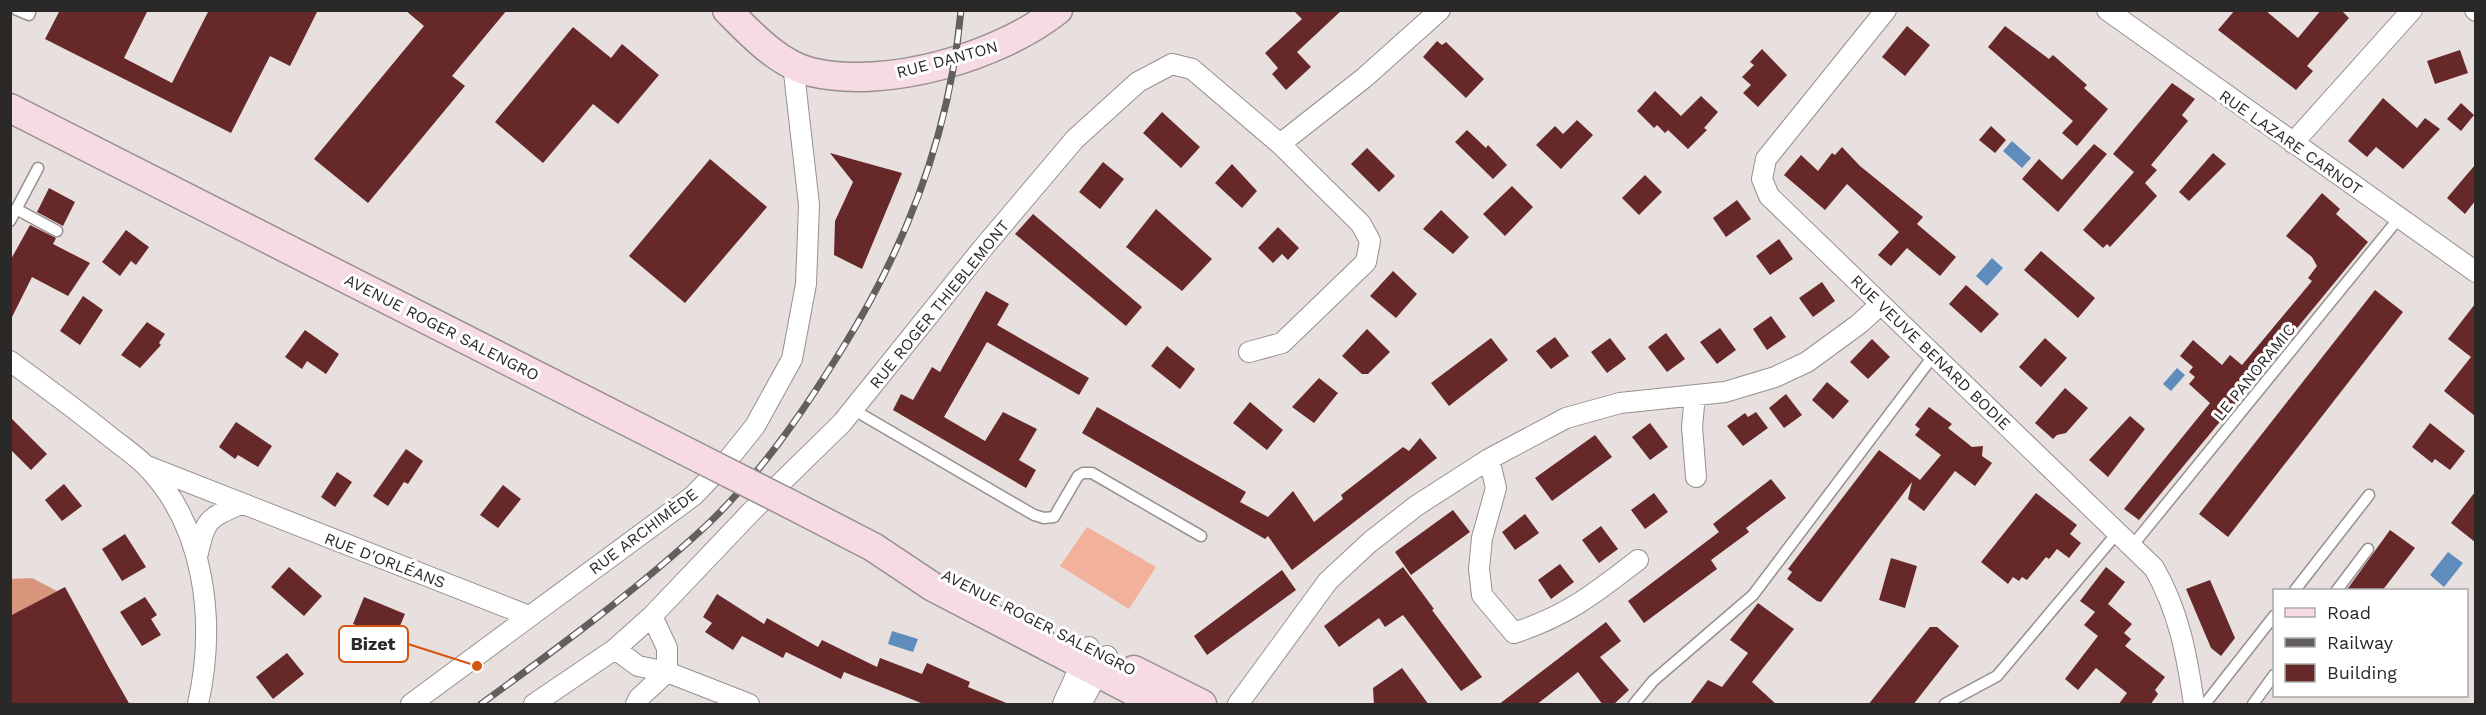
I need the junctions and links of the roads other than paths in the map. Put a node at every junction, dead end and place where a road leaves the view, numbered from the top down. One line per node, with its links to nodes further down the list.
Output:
1 (17, 10): 2 (lane)
2 (31, 10)
3 (727, 10): 9 (main road)
4 (1058, 10): 9 (main road, RUE DANTON)
5 (1440, 10): 12 (street)
6 (1886, 10): 19 (street, RUE VEUVE BENARD BODIE)
7 (2107, 10): 11 (street, RUE LAZARE CARNOT)
8 (2412, 10): 11 (street)
9 (794, 64): 38 (street, RUE ARCHIMÈDE)
10 (10, 108): 42 (main road, AVENUE ROGER SALENGRO, bridge)
11 (2293, 143): 16 (street, RUE LAZARE CARNOT)
12 (1280, 144): 20 (street, RUE ROGER THIEBLEMONT); 24 (street, RUE ROGER THIEBLEMONT)
13 (38, 168): 14 (lane)
14 (16, 209): 15 (lane); 17 (lane)
15 (10, 221)
16 (2394, 223): 18 (street, RUE LAZARE CARNOT); 32 (lane, LE PANORAMIC)
17 (57, 231)
18 (2475, 272)
19 (1881, 304): 21 (street, RUE VEUVE BENARD BODIE); 23 (street)
20 (1249, 352)
21 (1934, 355): 30 (street, RUE VEUVE BENARD BODIE); 55 (lane)
22 (10, 361): 26 (street)
23 (1695, 395): 25 (street); 27 (street)
24 (854, 410): 31 (lane); 39 (street, RUE ROGER THIEBLEMONT)
25 (1489, 459): 35 (street); 54 (street)
26 (145, 465): 29 (street, RUE D'ORLÉANS); 34 (street)
27 (1696, 477)
28 (2369, 495): 36 (lane)
29 (241, 504): 34 (street); 38 (street, RUE D'ORLÉANS)
30 (2118, 532): 32 (street, RUE VEUVE BENARD BODIE); 56 (lane)
31 (1202, 536)
32 (2137, 540): 57 (street, RUE VEUVE BENARD BODIE)
33 (2367, 549): 37 (lane)
34 (197, 557): 45 (street)
35 (1638, 560)
36 (2297, 589)
37 (2338, 589)
38 (530, 616): 46 (street, RUE ARCHIMÈDE)
39 (652, 616): 41 (street, RUE ROGER THIEBLEMONT); 43 (street)
40 (2273, 617): 58 (lane)
41 (615, 649): 43 (street); 47 (street, RUE ROGER THIEBLEMONT)
42 (1093, 660): 50 (street); 51 (street); 52 (main road, AVENUE ROGER SALENGRO); 53 (main road, AVENUE ROGER SALENGRO)
43 (667, 672): 48 (street); 49 (street)
44 (2273, 676): 59 (lane)
45 (198, 705)
46 (411, 705)
47 (534, 705)
48 (636, 705)
49 (749, 705)
50 (1063, 705)
51 (1081, 705)
52 (1158, 705)
53 (1202, 705)
54 (1238, 705)
55 (1634, 705)
56 (1945, 705)
57 (2194, 705)
58 (2205, 705)
59 (2253, 705)

